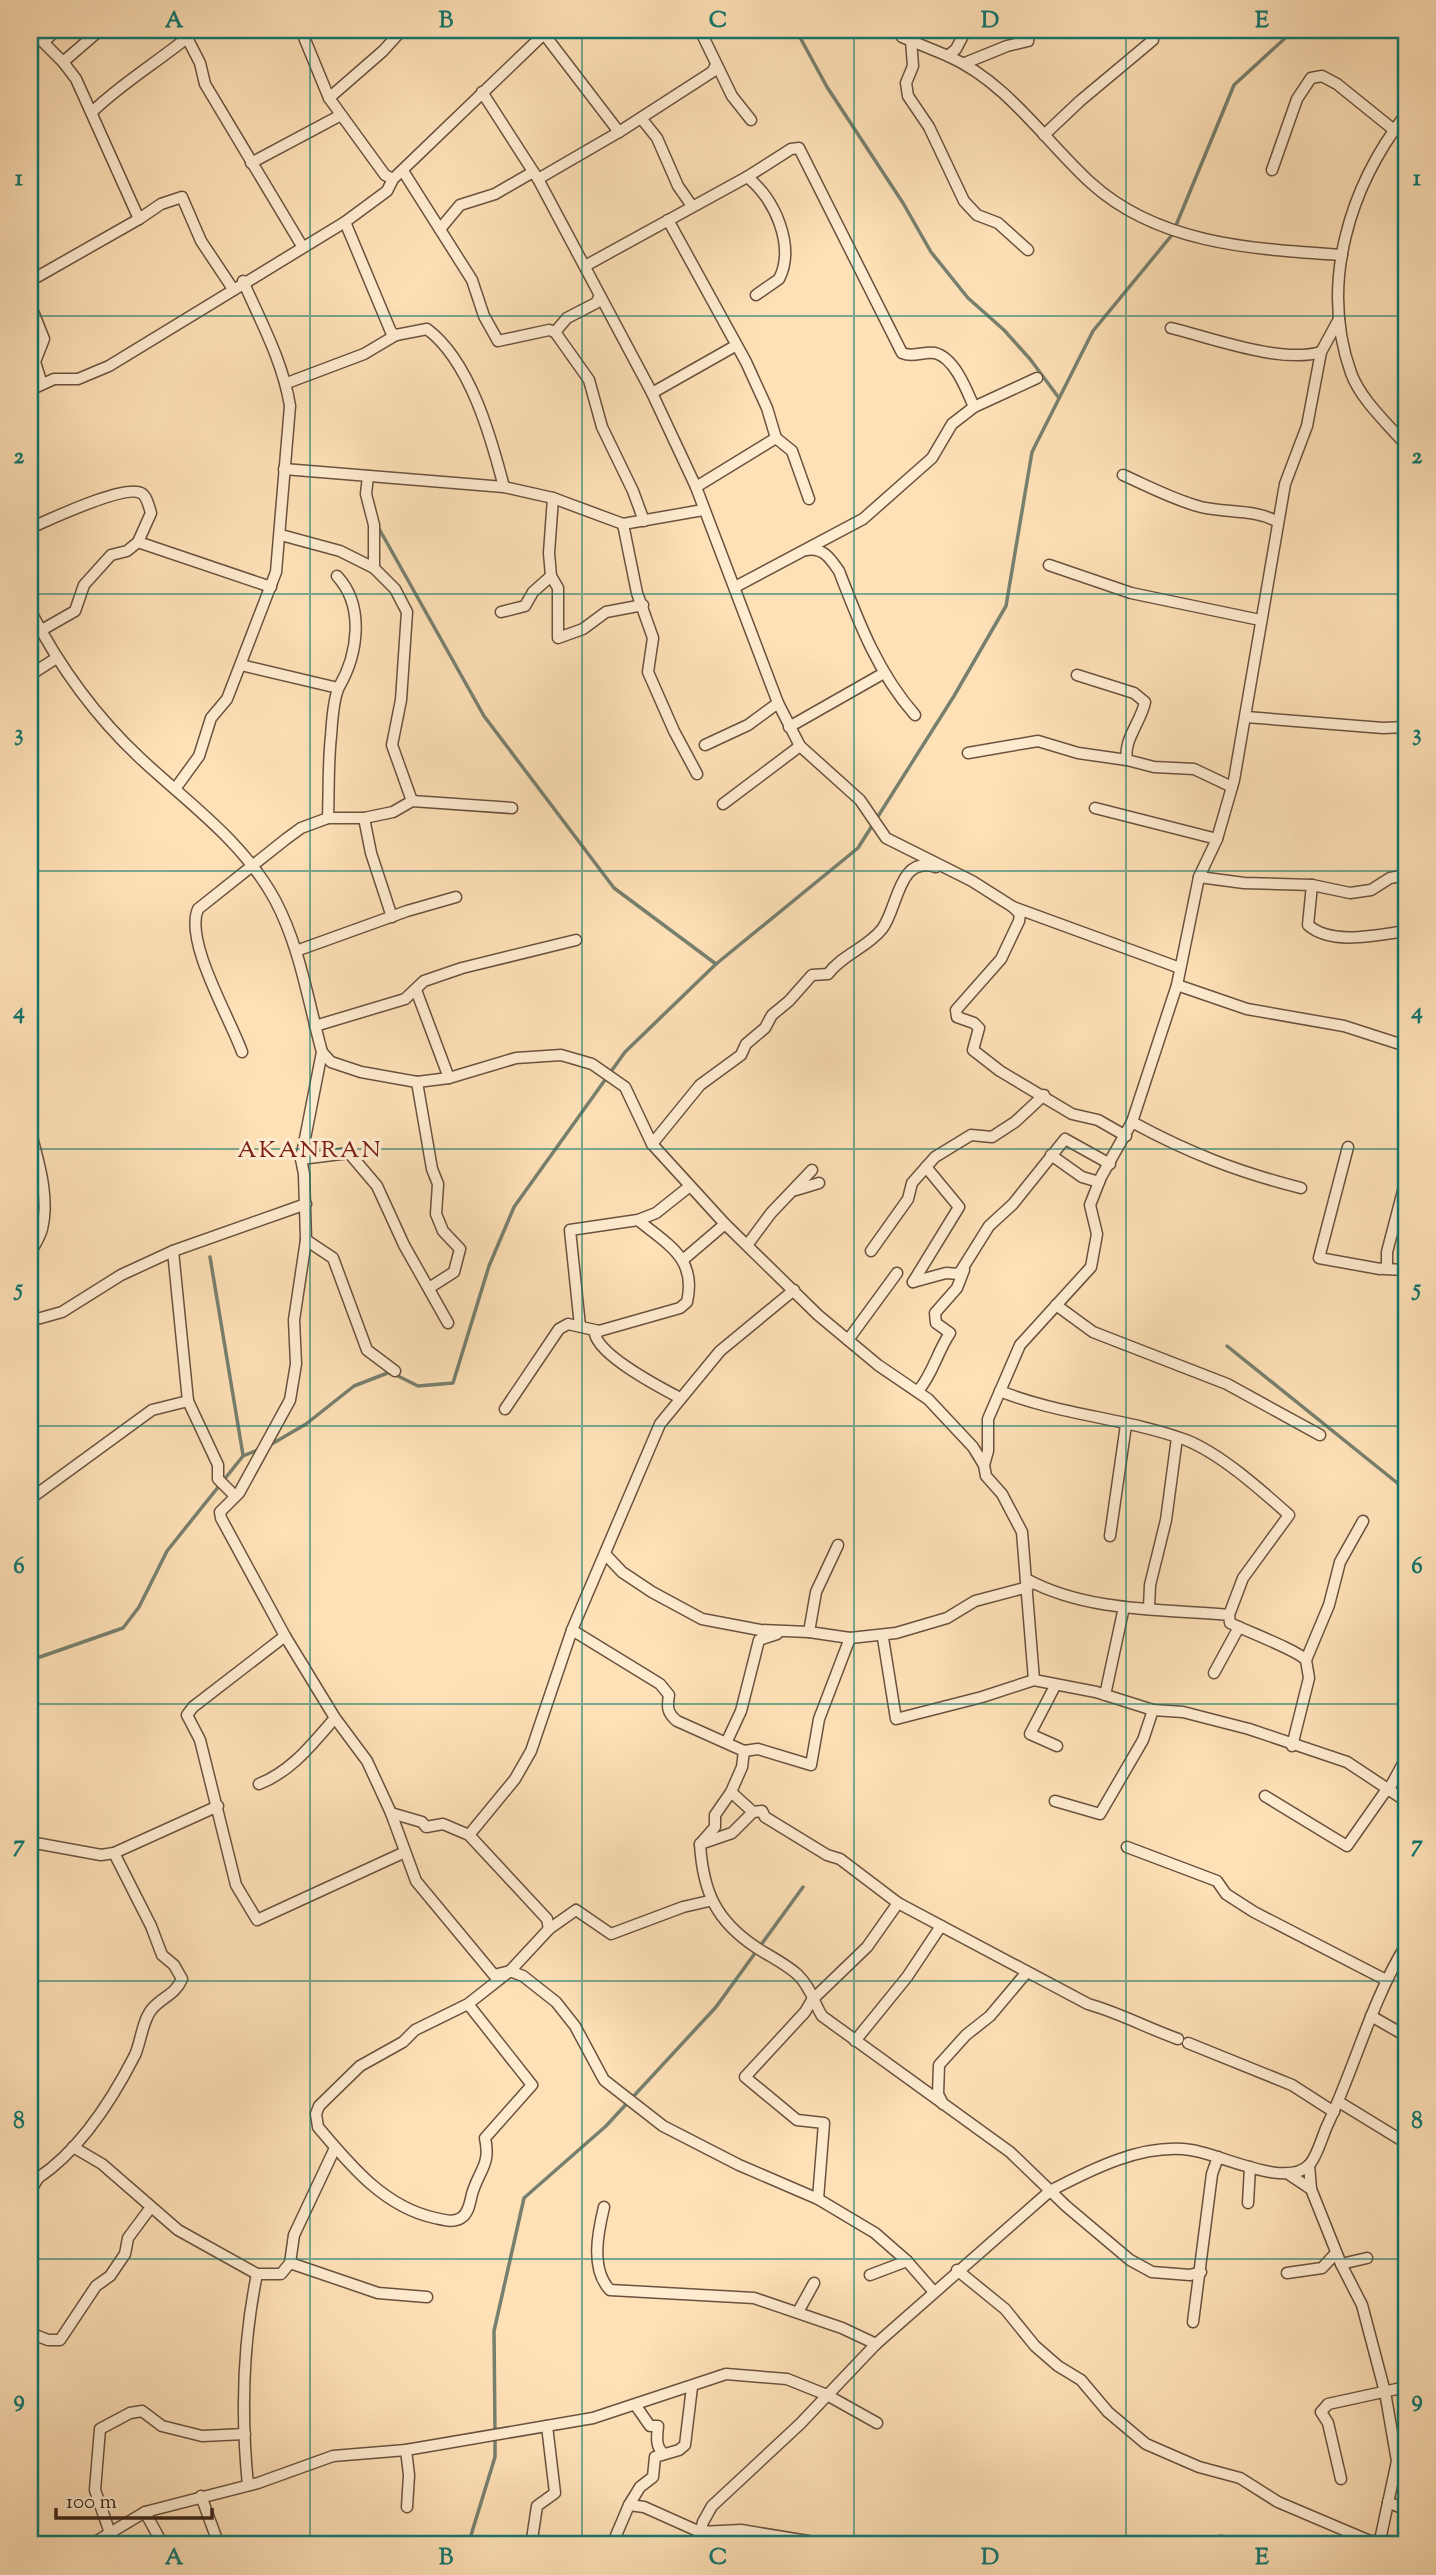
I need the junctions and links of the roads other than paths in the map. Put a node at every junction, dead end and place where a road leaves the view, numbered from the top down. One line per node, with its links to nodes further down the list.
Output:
1 (31, 30): 14 (street)
2 (56, 30): 14 (street)
3 (100, 30): 16 (street)
4 (301, 30): 20 (street)
5 (401, 30): 20 (street)
6 (700, 30): 18 (street)
7 (897, 30): 12 (street)
8 (966, 30): 15 (street)
9 (1031, 30): 17 (street)
10 (546, 32): 19 (street); 27 (street)
11 (186, 33): 21 (street); 29 (street)
12 (911, 40): 15 (street); 41 (street)
13 (1153, 40): 28 (street)
14 (44, 42): 16 (street)
15 (952, 52): 17 (street)
16 (63, 62): 21 (street)
17 (965, 63): 28 (street)
18 (716, 65): 24 (street); 25 (street)
19 (482, 92): 31 (street); 32 (street)
20 (329, 98): 23 (street)
21 (92, 112): 36 (street)
22 (1406, 114): 26 (street)
23 (341, 115): 29 (street); 34 (street)
24 (641, 118): 27 (street); 35 (street)
25 (751, 120)
26 (1394, 130): 30 (street); 42 (street)
27 (619, 132): 32 (street)
28 (1044, 135): 42 (street)
29 (251, 163): 40 (street)
30 (1272, 170)
31 (403, 171): 34 (street); 39 (street)
32 (536, 176): 39 (street); 43 (street)
33 (747, 177): 35 (street); 47 (street); 61 (street)
34 (393, 179): 38 (street)
35 (692, 206): 37 (street)
36 (139, 219): 44 (street); 46 (street)
37 (668, 220): 43 (street); 54 (street)
38 (345, 222): 40 (street); 53 (street)
39 (440, 229): 52 (street)
40 (302, 246): 45 (street)
41 (1028, 250)
42 (1342, 255): 50 (street)
43 (585, 266): 48 (street)
44 (30, 281)
45 (243, 281): 46 (street); 57 (street)
46 (233, 289): 58 (street)
47 (756, 295)
48 (600, 296): 52 (street); 60 (street)
49 (30, 304): 58 (street)
50 (1339, 319): 55 (street); 63 (street)
51 (1171, 328): 55 (street)
52 (555, 332): 72 (street)
53 (396, 335): 57 (street); 68 (street)
54 (735, 346): 60 (street); 62 (street)
55 (1321, 352): 73 (street)
56 (1037, 378): 61 (street)
57 (287, 383): 64 (street)
58 (42, 384): 59 (street)
59 (30, 390)
60 (652, 393): 67 (street)
61 (974, 407): 78 (street)
62 (776, 438): 67 (street); 70 (street)
63 (1406, 444)
64 (284, 469): 66 (street); 76 (street)
65 (1123, 475): 73 (street)
66 (368, 476): 68 (street); 80 (street)
67 (696, 486): 71 (street)
68 (504, 487): 69 (street)
69 (553, 498): 74 (street); 82 (street)
70 (809, 499)
71 (703, 510): 72 (street); 84 (street)
72 (643, 521): 74 (street)
73 (1276, 521): 88 (street)
74 (623, 524): 85 (street)
75 (30, 528): 77 (street)
76 (281, 535): 80 (street); 83 (street)
77 (138, 542): 83 (street); 89 (street)
78 (803, 550): 84 (street); 92 (street)
79 (1049, 565): 88 (street)
80 (374, 568): 108 (street)
81 (337, 576): 95 (street)
82 (551, 576): 85 (street); 87 (street)
83 (271, 587): 91 (street)
84 (735, 587): 96 (street)
85 (643, 605): 105 (street)
86 (30, 610): 89 (street)
87 (501, 612)
88 (1260, 620): 98 (street)
89 (40, 631): 90 (street)
90 (55, 659): 93 (street); 107 (street)
91 (241, 665): 95 (street); 107 (street)
92 (884, 673): 97 (street); 99 (street)
93 (30, 675)
94 (1077, 675): 104 (street)
95 (338, 688): 112 (street)
96 (778, 703): 99 (street); 101 (street)
97 (915, 715)
98 (1246, 717): 100 (street); 106 (street)
99 (789, 727): 102 (street)
100 (1406, 727)
101 (705, 746)
102 (800, 746): 109 (street); 116 (street)
103 (968, 754): 104 (street)
104 (1127, 760): 106 (street)
105 (698, 774)
106 (1232, 787): 114 (street)
107 (175, 789): 115 (street)
108 (412, 801): 110 (street); 113 (street)
109 (723, 804)
110 (513, 808)
111 (1095, 808): 114 (street)
112 (328, 818): 113 (street); 115 (street)
113 (364, 818): 122 (street)
114 (1217, 839): 118 (street)
115 (251, 865): 125 (street); 131 (street)
116 (945, 870): 121 (street); 139 (street)
117 (1406, 875): 119 (street)
118 (1199, 877): 119 (street); 126 (street)
119 (1312, 885): 123 (street)
120 (456, 897): 122 (street)
121 (1013, 907): 126 (street); 135 (street)
122 (392, 917): 125 (street)
123 (1406, 931)
124 (576, 940): 128 (street)
125 (296, 951): 129 (street)
126 (1181, 968): 127 (street)
127 (1177, 985): 130 (street); 136 (street)
128 (416, 990): 129 (street); 133 (street)
129 (315, 1026): 132 (street)
130 (1406, 1046)
131 (242, 1052)
132 (322, 1052): 134 (street); 142 (street)
133 (449, 1078): 134 (street); 139 (street)
134 (417, 1082): 165 (street)
135 (1044, 1095): 138 (street); 144 (street)
136 (1132, 1122): 138 (street); 149 (street)
137 (30, 1130): 159 (street)
138 (1126, 1136): 143 (street)
139 (652, 1144): 148 (street)
140 (1348, 1147): 162 (street)
141 (1051, 1155): 143 (street); 146 (street); 161 (street)
142 (301, 1159): 152 (street); 165 (street)
143 (1110, 1164): 146 (street)
144 (926, 1167): 158 (street); 161 (street)
145 (813, 1170): 150 (street)
146 (1099, 1182): 167 (street)
147 (818, 1183): 150 (street)
148 (690, 1186): 153 (street); 154 (street)
149 (1301, 1188)
150 (796, 1190): 156 (street)
151 (1403, 1191): 162 (street)
152 (306, 1204): 155 (street); 157 (street)
153 (638, 1220): 160 (street); 170 (street)
154 (725, 1224): 156 (street); 160 (street)
155 (306, 1240): 173 (street); 183 (street)
156 (748, 1244): 166 (street)
157 (173, 1251): 168 (street); 177 (street)
158 (871, 1251)
159 (30, 1254)
160 (684, 1259): 171 (street)
161 (966, 1264): 174 (street)
162 (1384, 1269): 163 (street)
163 (1406, 1270)
164 (897, 1273): 172 (street)
165 (429, 1288): 169 (street)
166 (794, 1290): 172 (street); 176 (street)
167 (1056, 1305): 175 (street); 180 (street)
168 (30, 1321)
169 (448, 1323)
170 (580, 1326): 171 (street); 178 (street)
171 (599, 1331): 176 (street)
172 (848, 1340): 174 (street)
173 (395, 1371)
174 (918, 1391): 182 (street)
175 (1000, 1391): 179 (street); 182 (street)
176 (680, 1398): 188 (street)
177 (188, 1401): 183 (street); 184 (street)
178 (505, 1409)
179 (1126, 1425): 181 (street); 186 (street)
180 (1320, 1435)
181 (1177, 1438): 191 (street); 192 (street)
182 (984, 1465): 189 (street)
183 (235, 1496): 197 (street)
184 (30, 1499)
185 (1363, 1521): 200 (street)
186 (1111, 1536)
187 (838, 1545): 196 (street)
188 (606, 1555): 194 (street); 195 (street)
189 (1028, 1583): 190 (street); 198 (street); 202 (street)
190 (1124, 1607): 191 (street); 204 (street)
191 (1149, 1608): 192 (street)
192 (1229, 1615): 193 (street)
193 (1239, 1627): 200 (street); 201 (street)
194 (572, 1630): 207 (street); 221 (street)
195 (783, 1631): 196 (street); 207 (street)
196 (809, 1632): 198 (street)
197 (285, 1636): 206 (street); 218 (street)
198 (850, 1638): 210 (street)
199 (883, 1638): 202 (street)
200 (1306, 1660): 209 (street)
201 (1214, 1673)
202 (1034, 1680): 203 (street)
203 (1055, 1686): 204 (street); 208 (street)
204 (1105, 1695): 205 (street)
205 (1153, 1710): 209 (street); 216 (street)
206 (335, 1718): 212 (street); 220 (street)
207 (727, 1741): 210 (street)
208 (1057, 1746)
209 (1292, 1746): 213 (street)
210 (744, 1751): 214 (street)
211 (1406, 1758): 213 (street)
212 (259, 1784)
213 (1387, 1790): 215 (street); 217 (street)
214 (731, 1792): 219 (street); 223 (street)
215 (1265, 1796)
216 (1055, 1801)
217 (1406, 1801)
218 (218, 1806): 225 (street); 226 (street)
219 (753, 1811): 223 (street); 228 (street)
220 (391, 1813): 221 (street); 225 (street)
221 (469, 1835): 230 (street)
222 (30, 1842): 226 (street)
223 (700, 1844): 227 (street)
224 (1128, 1847): 234 (street)
225 (405, 1852): 232 (street)
226 (114, 1853): 243 (street)
227 (709, 1901): 230 (street); 235 (street)
228 (898, 1903): 229 (street); 235 (street)
229 (941, 1926): 233 (street); 239 (street)
230 (549, 1929): 232 (street)
231 (1406, 1945): 234 (street)
232 (510, 1971): 236 (street); 253 (street)
233 (1027, 1972): 240 (street); 241 (street)
234 (1386, 1980): 237 (street)
235 (812, 2000): 239 (street); 253 (street)
236 (468, 2004): 244 (street); 244 (street)
237 (1371, 2016): 238 (street); 241 (street)
238 (1406, 2036)
239 (855, 2040): 240 (street)
240 (943, 2104): 251 (street)
241 (1336, 2107): 242 (street); 246 (street)
242 (1406, 2143)
243 (74, 2147): 248 (street); 255 (street)
244 (337, 2152): 260 (street)
245 (1218, 2157): 247 (street); 251 (street); 262 (street)
246 (1309, 2165): 249 (street); 250 (street)
247 (1250, 2167): 249 (street); 254 (street)
248 (34, 2175): 252 (street)
249 (1290, 2175): 250 (street)
250 (1311, 2189): 258 (street)
251 (1050, 2191): 261 (street); 262 (street)
252 (30, 2192)
253 (818, 2199): 259 (street)
254 (1248, 2203)
255 (151, 2207): 264 (street); 271 (street)
256 (604, 2207): 269 (street)
257 (1367, 2258): 258 (street)
258 (1338, 2259): 263 (street); 275 (street)
259 (907, 2260): 265 (street); 267 (street)
260 (290, 2263): 264 (street); 268 (street)
261 (957, 2270): 267 (street); 295 (street)
262 (1201, 2272): 270 (street)
263 (1287, 2273)
264 (257, 2274): 280 (street)
265 (870, 2275)
266 (814, 2283): 269 (street)
267 (934, 2292): 272 (street)
268 (427, 2297)
269 (798, 2312): 272 (street)
270 (1193, 2322)
271 (30, 2333)
272 (876, 2344): 276 (street)
273 (692, 2387): 276 (street); 277 (street); 284 (street)
274 (1406, 2387): 275 (street)
275 (1385, 2392): 281 (street); 285 (street)
276 (827, 2395): 278 (street); 293 (street)
277 (636, 2406): 279 (street); 284 (street)
278 (877, 2423)
279 (547, 2426): 283 (street); 299 (street)
280 (245, 2434): 286 (street); 294 (street)
281 (1394, 2444): 282 (street); 288 (street)
282 (1406, 2447)
283 (406, 2450): 286 (street); 290 (street)
284 (664, 2454): 289 (street)
285 (1341, 2479)
286 (248, 2485): 287 (street)
287 (201, 2496): 292 (street); 298 (street)
288 (1388, 2502): 291 (street); 295 (street)
289 (629, 2505): 293 (street); 300 (street)
290 (407, 2507)
291 (1406, 2510)
292 (145, 2512): 294 (street); 297 (street)
293 (700, 2532): 301 (street); 302 (street)
294 (110, 2533): 296 (street)
295 (1379, 2543)
296 (90, 2545)
297 (163, 2545)
298 (219, 2545)
299 (534, 2545)
300 (612, 2545)
301 (697, 2545)
302 (832, 2545)

